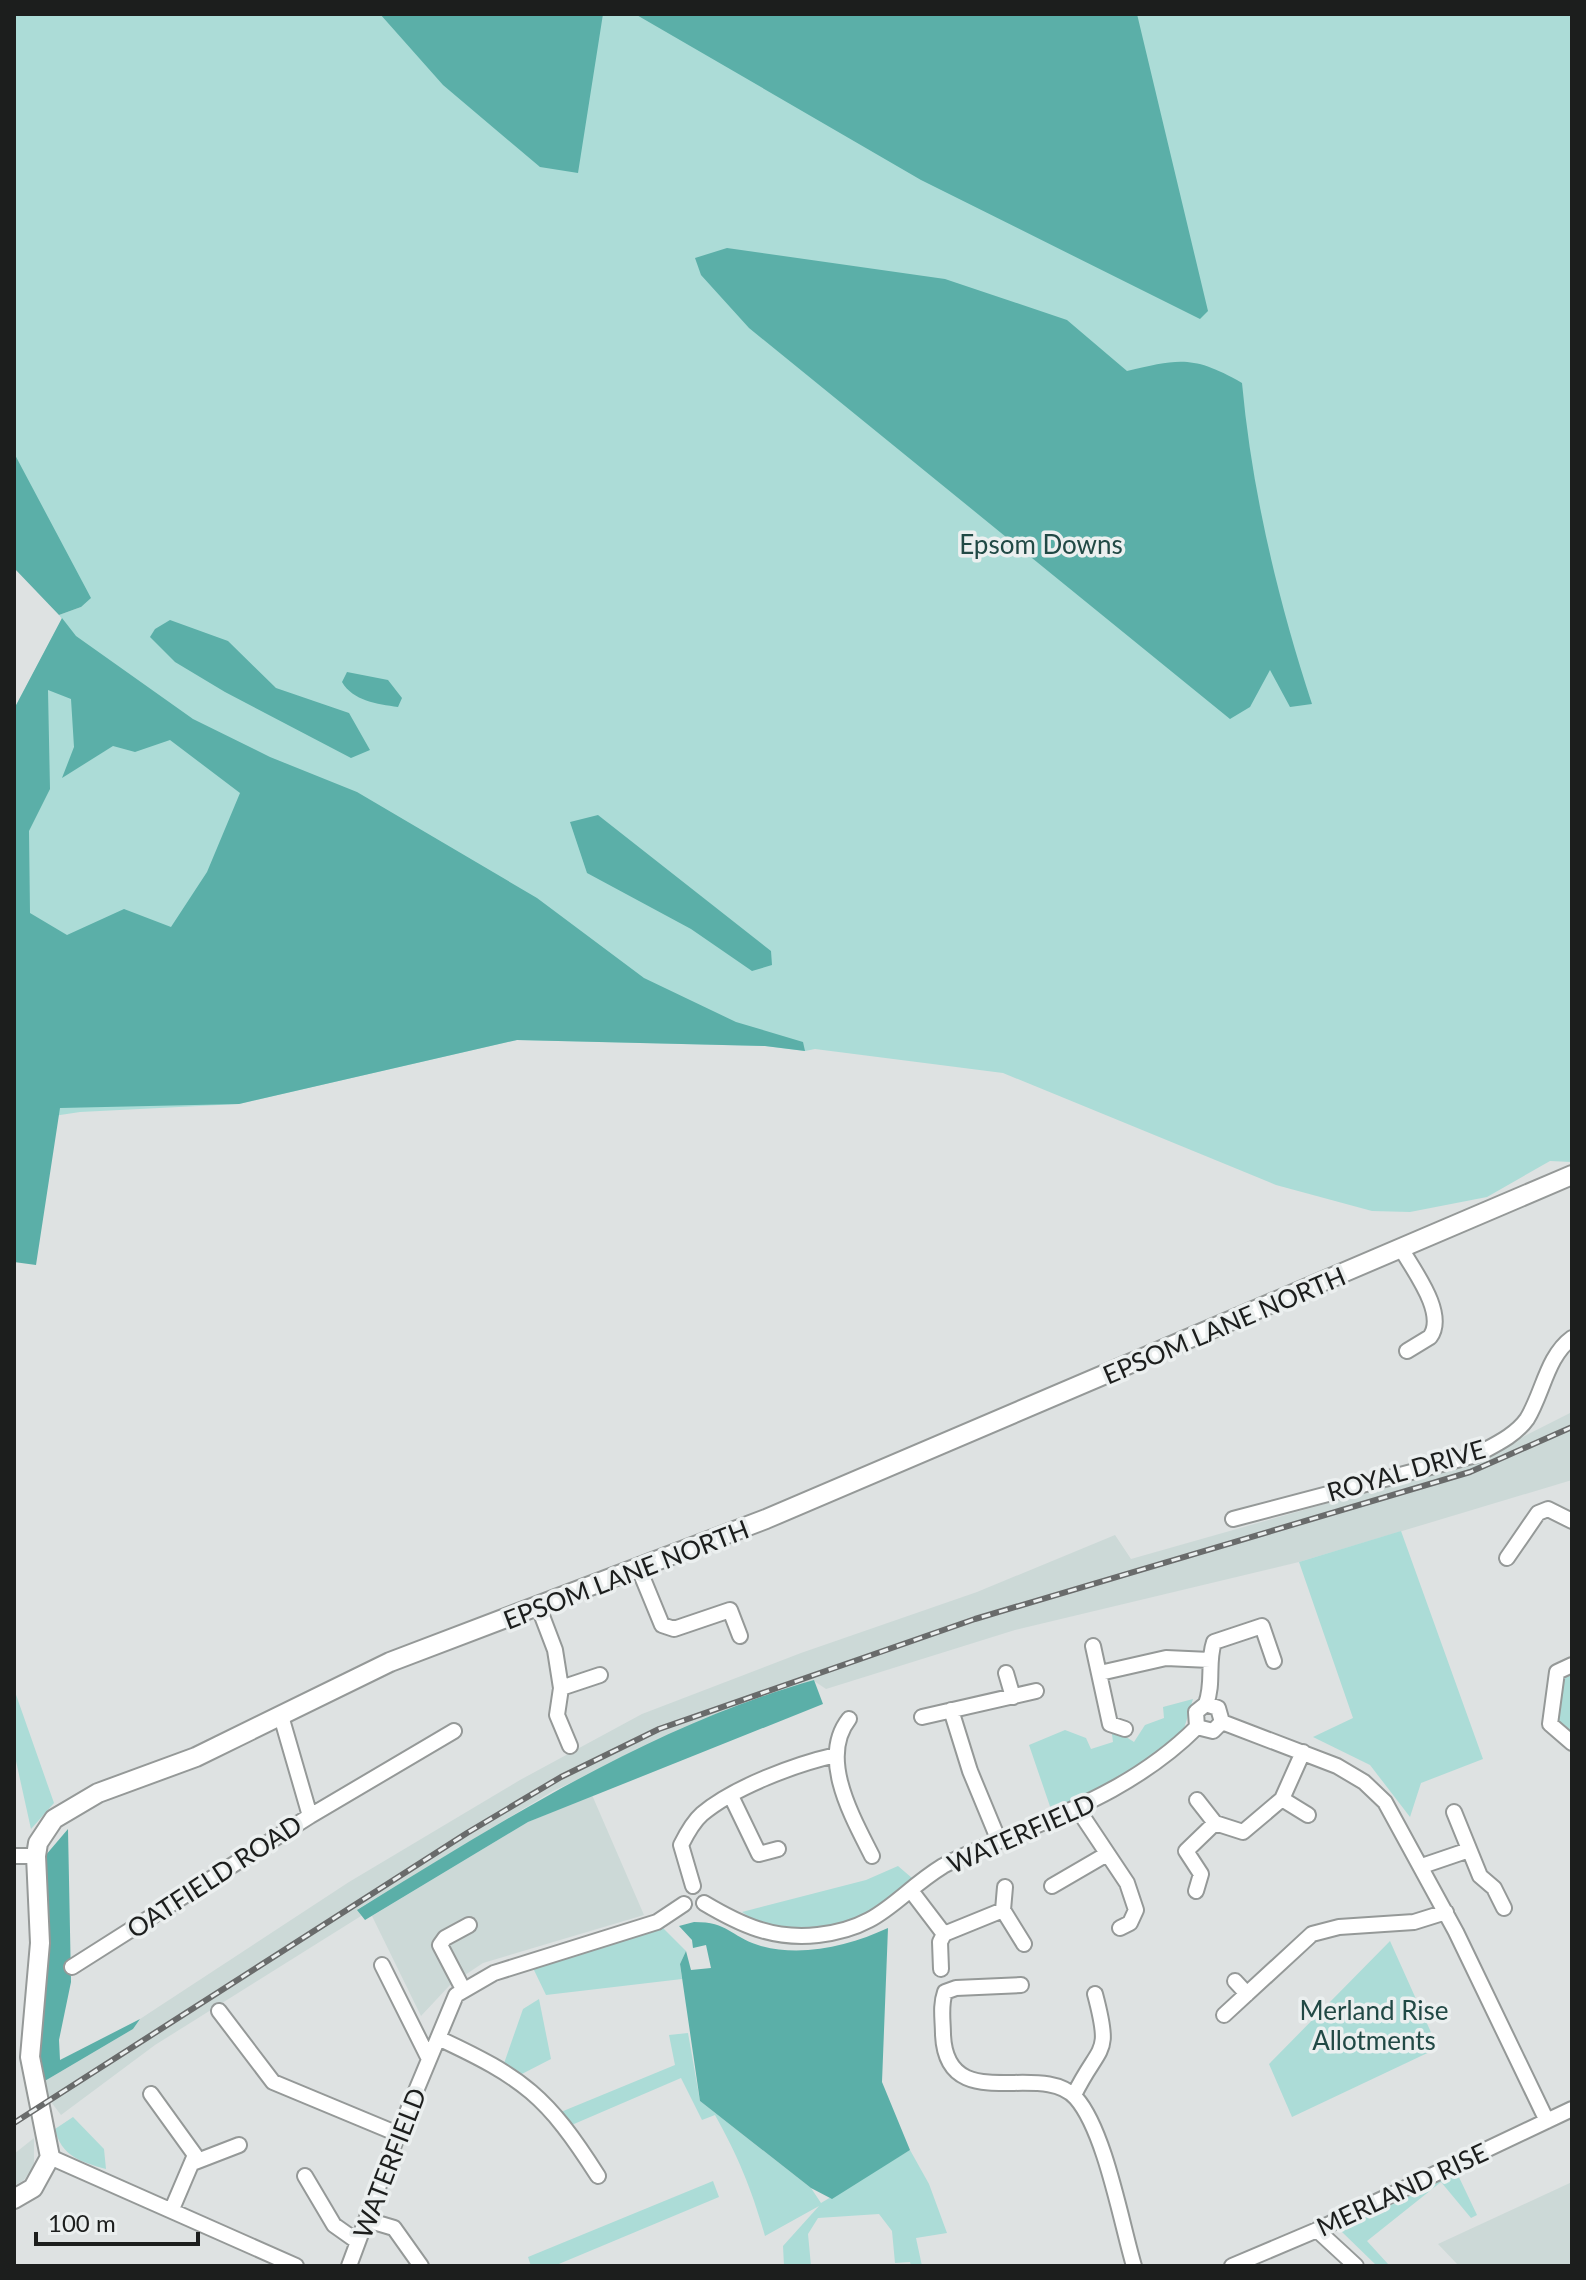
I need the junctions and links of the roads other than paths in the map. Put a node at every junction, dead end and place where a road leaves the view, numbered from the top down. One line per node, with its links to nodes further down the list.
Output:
1 (1572, 1175): 2 (main road, EPSOM LANE NORTH)
2 (1402, 1250): 4 (street); 8 (main road, EPSOM LANE NORTH)
3 (1572, 1338): 5 (street, ROYAL DRIVE)
4 (1407, 1351)
5 (1233, 1519)
6 (1572, 1521): 7 (street)
7 (1507, 1558)
8 (639, 1569): 9 (main road, EPSOM LANE NORTH); 10 (street)
9 (539, 1608): 18 (street); 23 (main road, EPSOM LANE NORTH)
10 (740, 1636)
11 (1093, 1646): 16 (street)
12 (1210, 1660): 13 (street); 16 (street); 21 (street)
13 (1274, 1661)
14 (1572, 1665): 30 (street)
15 (1006, 1673): 20 (street)
16 (1100, 1673): 28 (street)
17 (600, 1675): 18 (street)
18 (561, 1688): 31 (street)
19 (1036, 1691): 20 (street)
20 (1013, 1697): 22 (street)
21 (1206, 1704): 26 (street); 27 (street)
22 (951, 1710): 24 (street); 42 (street)
23 (281, 1716): 40 (street, OATFIELD ROAD); 47 (main road, EPSOM LANE NORTH)
24 (922, 1717)
25 (849, 1719): 33 (street)
26 (1222, 1722): 27 (street); 32 (street)
27 (1197, 1727): 37 (street, WATERFIELD)
28 (1125, 1729)
29 (454, 1731): 40 (street)
30 (1572, 1743)
31 (570, 1746)
32 (1303, 1752): 35 (street); 49 (street)
33 (836, 1755): 34 (street); 48 (street)
34 (731, 1796): 43 (street); 50 (street)
35 (1282, 1799): 39 (street); 41 (street)
36 (1197, 1800): 41 (street)
37 (1077, 1808): 42 (street, WATERFIELD); 45 (street)
38 (1454, 1812): 44 (street)
39 (1308, 1815)
40 (310, 1816): 65 (street, OATFIELD ROAD)
41 (1215, 1823): 53 (street)
42 (999, 1841): 54 (street, WATERFIELD)
43 (778, 1849)
44 (1469, 1850): 49 (street); 57 (street)
45 (1107, 1854): 51 (street); 61 (street)
46 (14, 1856): 47 (street)
47 (36, 1856): 82 (main road, EPSOM LANE NORTH)
48 (872, 1856)
49 (1422, 1866): 59 (street)
50 (693, 1886): 55 (street); 56 (street)
51 (1052, 1886)
52 (1005, 1887): 58 (street)
53 (1196, 1891)
54 (912, 1892): 55 (street, WATERFIELD); 62 (street)
55 (704, 1903): 56 (street)
56 (684, 1904): 69 (street)
57 (1504, 1908)
58 (1003, 1910): 62 (street); 63 (street)
59 (1446, 1912): 71 (street); 79 (street)
60 (469, 1925): 69 (street)
61 (1120, 1928)
62 (944, 1934): 66 (street)
63 (1024, 1944)
64 (382, 1965): 75 (street, WATERFIELD)
65 (72, 1967)
66 (941, 1969)
67 (1235, 1981): 71 (street)
68 (1021, 1985): 77 (street)
69 (463, 1989): 74 (street, WATERFIELD)
70 (1095, 1994): 77 (street)
71 (1247, 1994): 73 (street)
72 (219, 2011): 80 (street)
73 (1224, 2015)
74 (438, 2038): 75 (street, WATERFIELD); 85 (street)
75 (429, 2059): 80 (street, WATERFIELD)
76 (151, 2094): 83 (street)
77 (1074, 2095): 94 (street)
78 (1572, 2109): 79 (street, MERLAND RISE)
79 (1547, 2121): 89 (street, MERLAND RISE)
80 (398, 2134): 88 (street, WATERFIELD)
81 (232, 2148): 83 (street)
82 (50, 2157): 86 (main road); 87 (street)
83 (195, 2162): 87 (street)
84 (305, 2176): 90 (street)
85 (598, 2176)
86 (14, 2199)
87 (172, 2209): 91 (street)
88 (367, 2220): 90 (street, WATERFIELD); 93 (street)
89 (1317, 2230): 95 (street, MERLAND RISE); 96 (street)
90 (358, 2242): 92 (street, WATERFIELD)
91 (296, 2266)
92 (349, 2266)
93 (421, 2266)
94 (1134, 2266)
95 (1232, 2266)
96 (1356, 2266)

